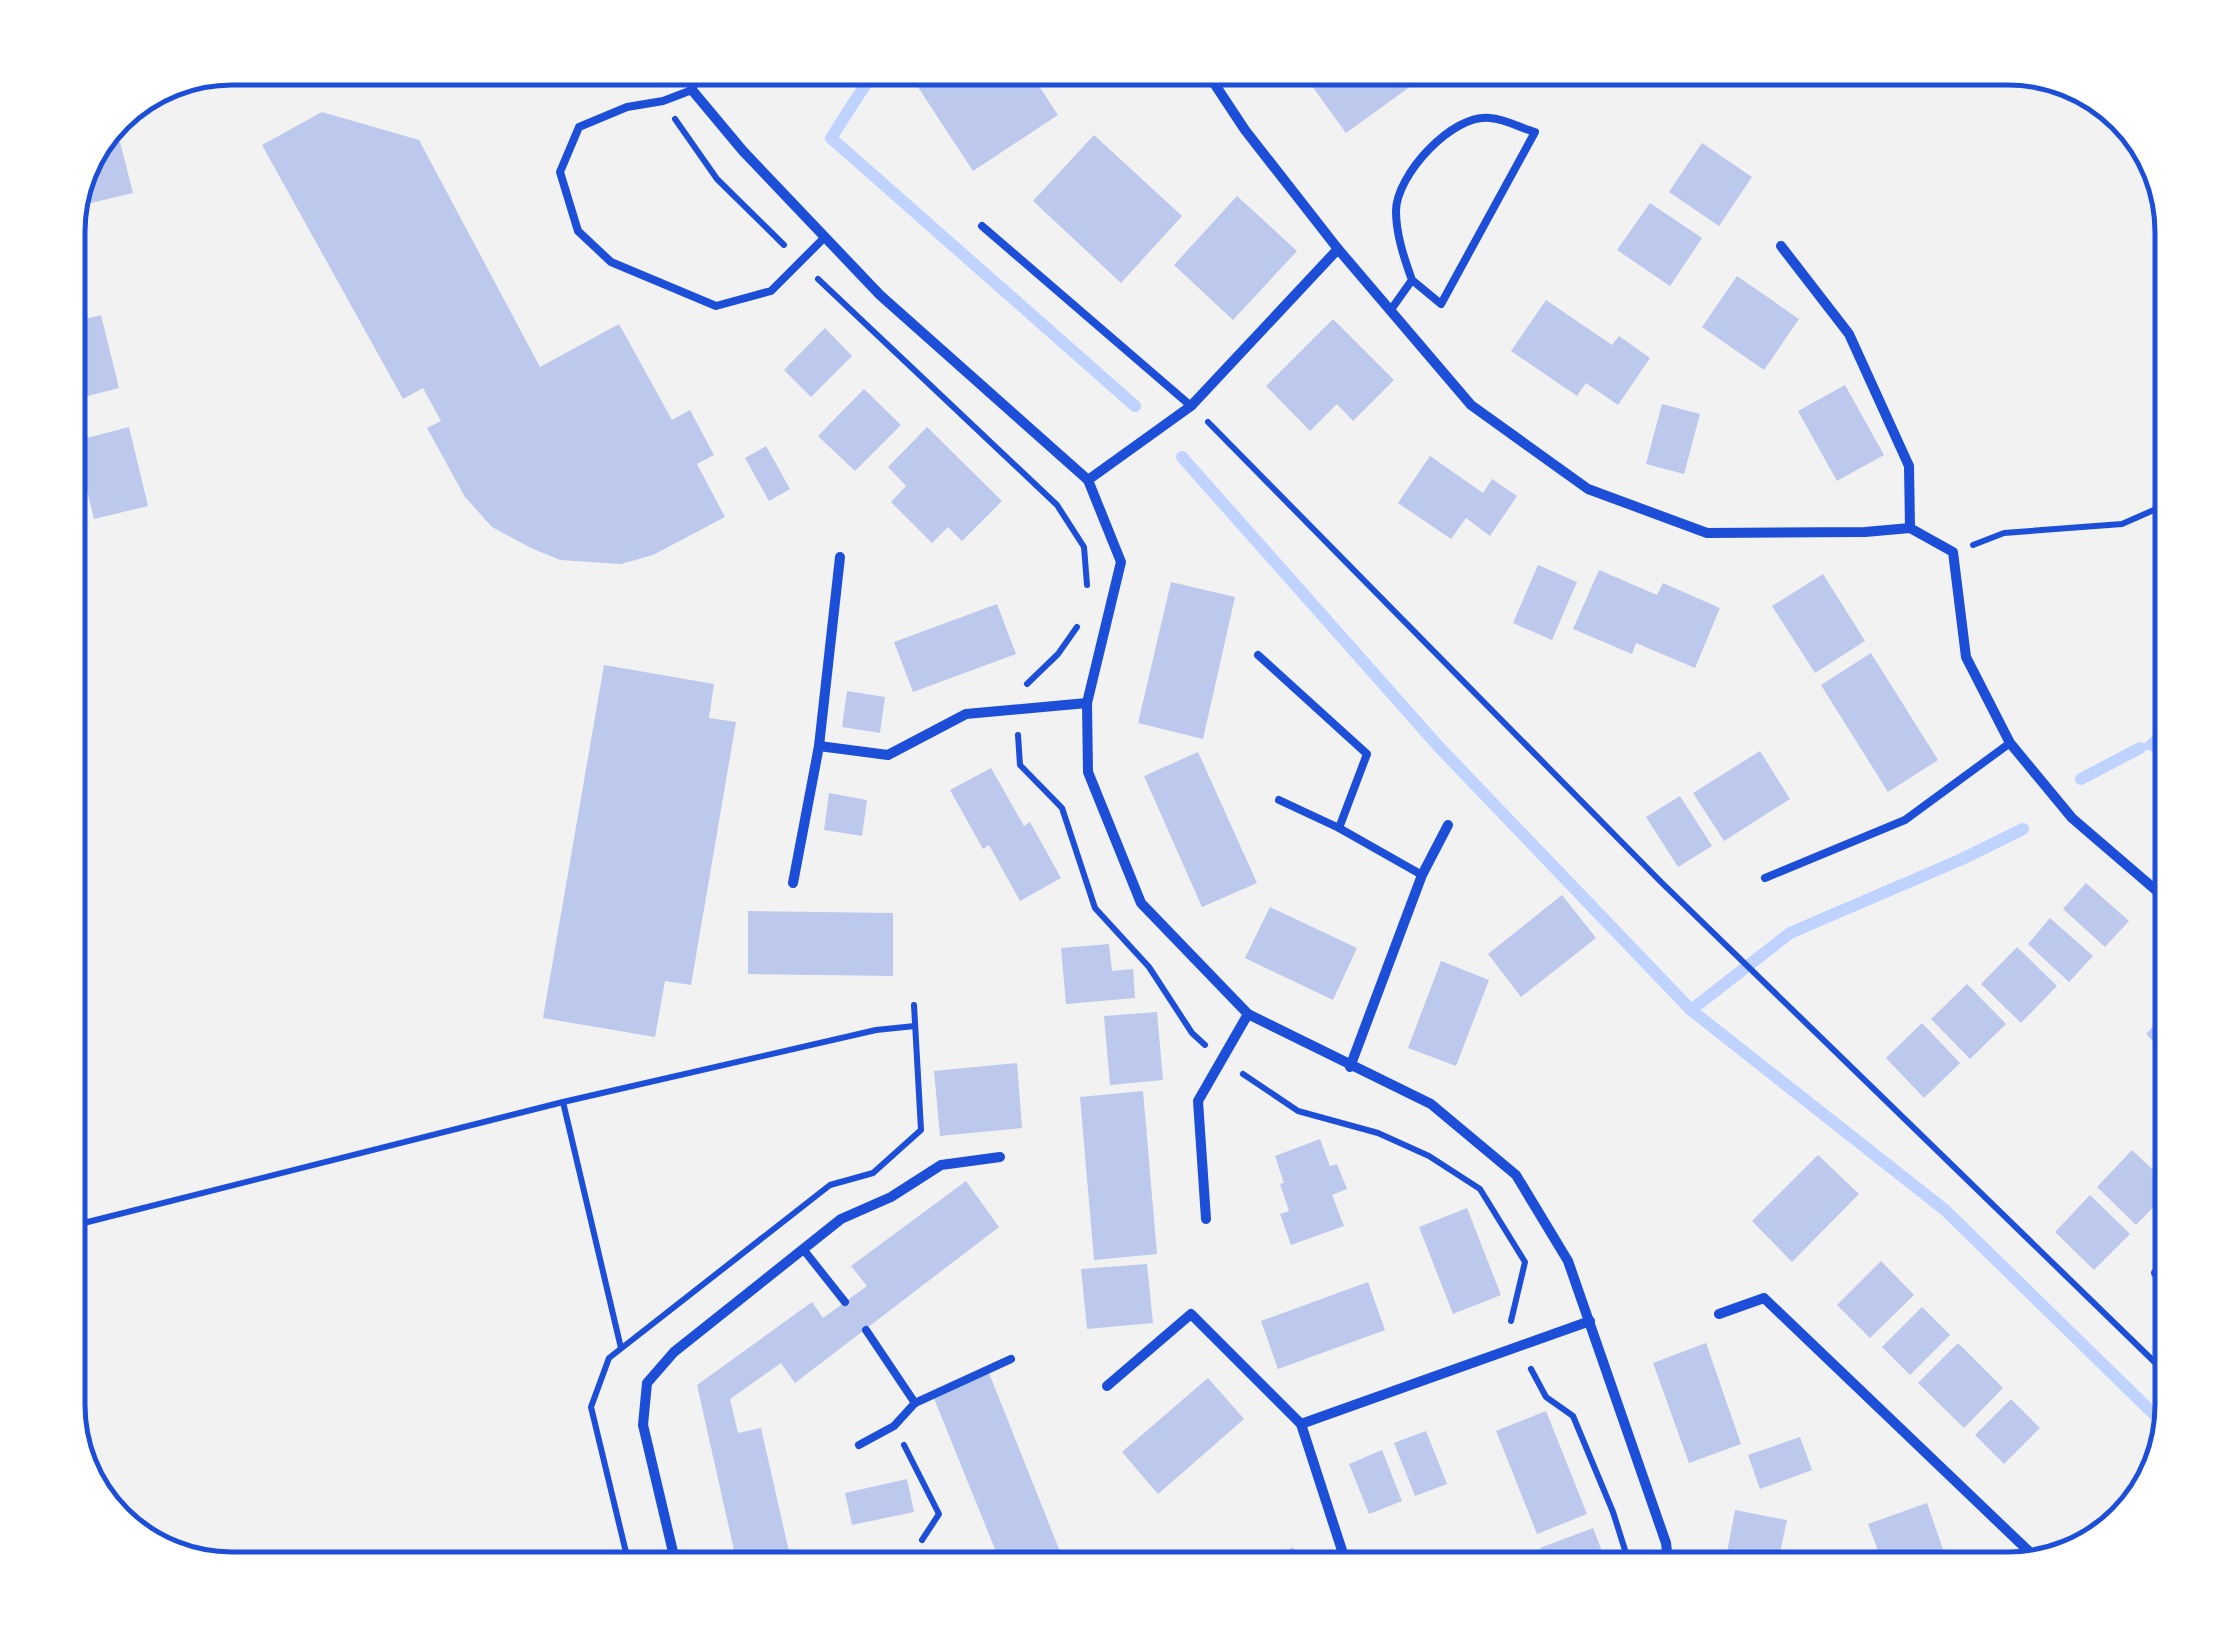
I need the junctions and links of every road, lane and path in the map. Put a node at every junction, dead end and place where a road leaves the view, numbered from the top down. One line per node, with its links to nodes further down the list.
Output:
1 (692, 85): 3 (street)
2 (1215, 85): 8 (street)
3 (692, 90): 4 (lane); 6 (street)
4 (662, 100): 9 (path); 9 (lane)
5 (982, 226): 12 (lane)
6 (824, 238): 9 (lane); 13 (street)
7 (1781, 246): 15 (street)
8 (1338, 249): 11 (street); 12 (street)
9 (800, 262): 18 (path)
10 (1412, 280): 10 (lane); 11 (lane)
11 (1390, 311): 15 (street)
12 (1191, 406): 13 (street); 48 (path)
13 (1088, 480): 21 (street)
14 (2155, 509): 16 (path)
15 (1910, 528): 16 (street)
16 (1953, 552): 23 (street)
17 (840, 557): 24 (street)
18 (1084, 599)
19 (1080, 614): 22 (path)
20 (1258, 655): 27 (lane)
21 (1086, 703): 22 (street); 32 (street)
22 (1017, 708): 24 (street); 34 (path)
23 (2010, 743): 29 (lane); 31 (street)
24 (819, 746): 30 (street)
25 (1279, 800): 27 (lane)
26 (1448, 825): 28 (street)
27 (1339, 828): 28 (lane)
28 (1422, 874): 35 (street)
29 (1765, 878)
30 (793, 883)
31 (2155, 889)
32 (1248, 1014): 34 (street); 35 (street)
33 (914, 1026): 36 (path)
34 (1221, 1059): 38 (street); 45 (path)
35 (1350, 1067): 43 (street)
36 (563, 1102): 39 (path); 46 (path)
37 (1000, 1157): 40 (street)
38 (1206, 1219)
39 (85, 1223)
40 (804, 1249): 41 (lane); 55 (street)
41 (845, 1302)
42 (1719, 1314): 54 (street)
43 (1590, 1321): 45 (street); 59 (street)
44 (866, 1330): 50 (lane)
45 (1518, 1347): 51 (street); 58 (path)
46 (621, 1348)
47 (1011, 1359): 50 (lane)
48 (2155, 1362)
49 (1107, 1386): 51 (street)
50 (915, 1403): 52 (lane)
51 (1300, 1424): 57 (street)
52 (894, 1426): 53 (lane); 56 (path)
53 (859, 1444)
54 (2027, 1550)
55 (672, 1552)
56 (914, 1552)
57 (1342, 1552)
58 (1626, 1552)
59 (1667, 1552)

